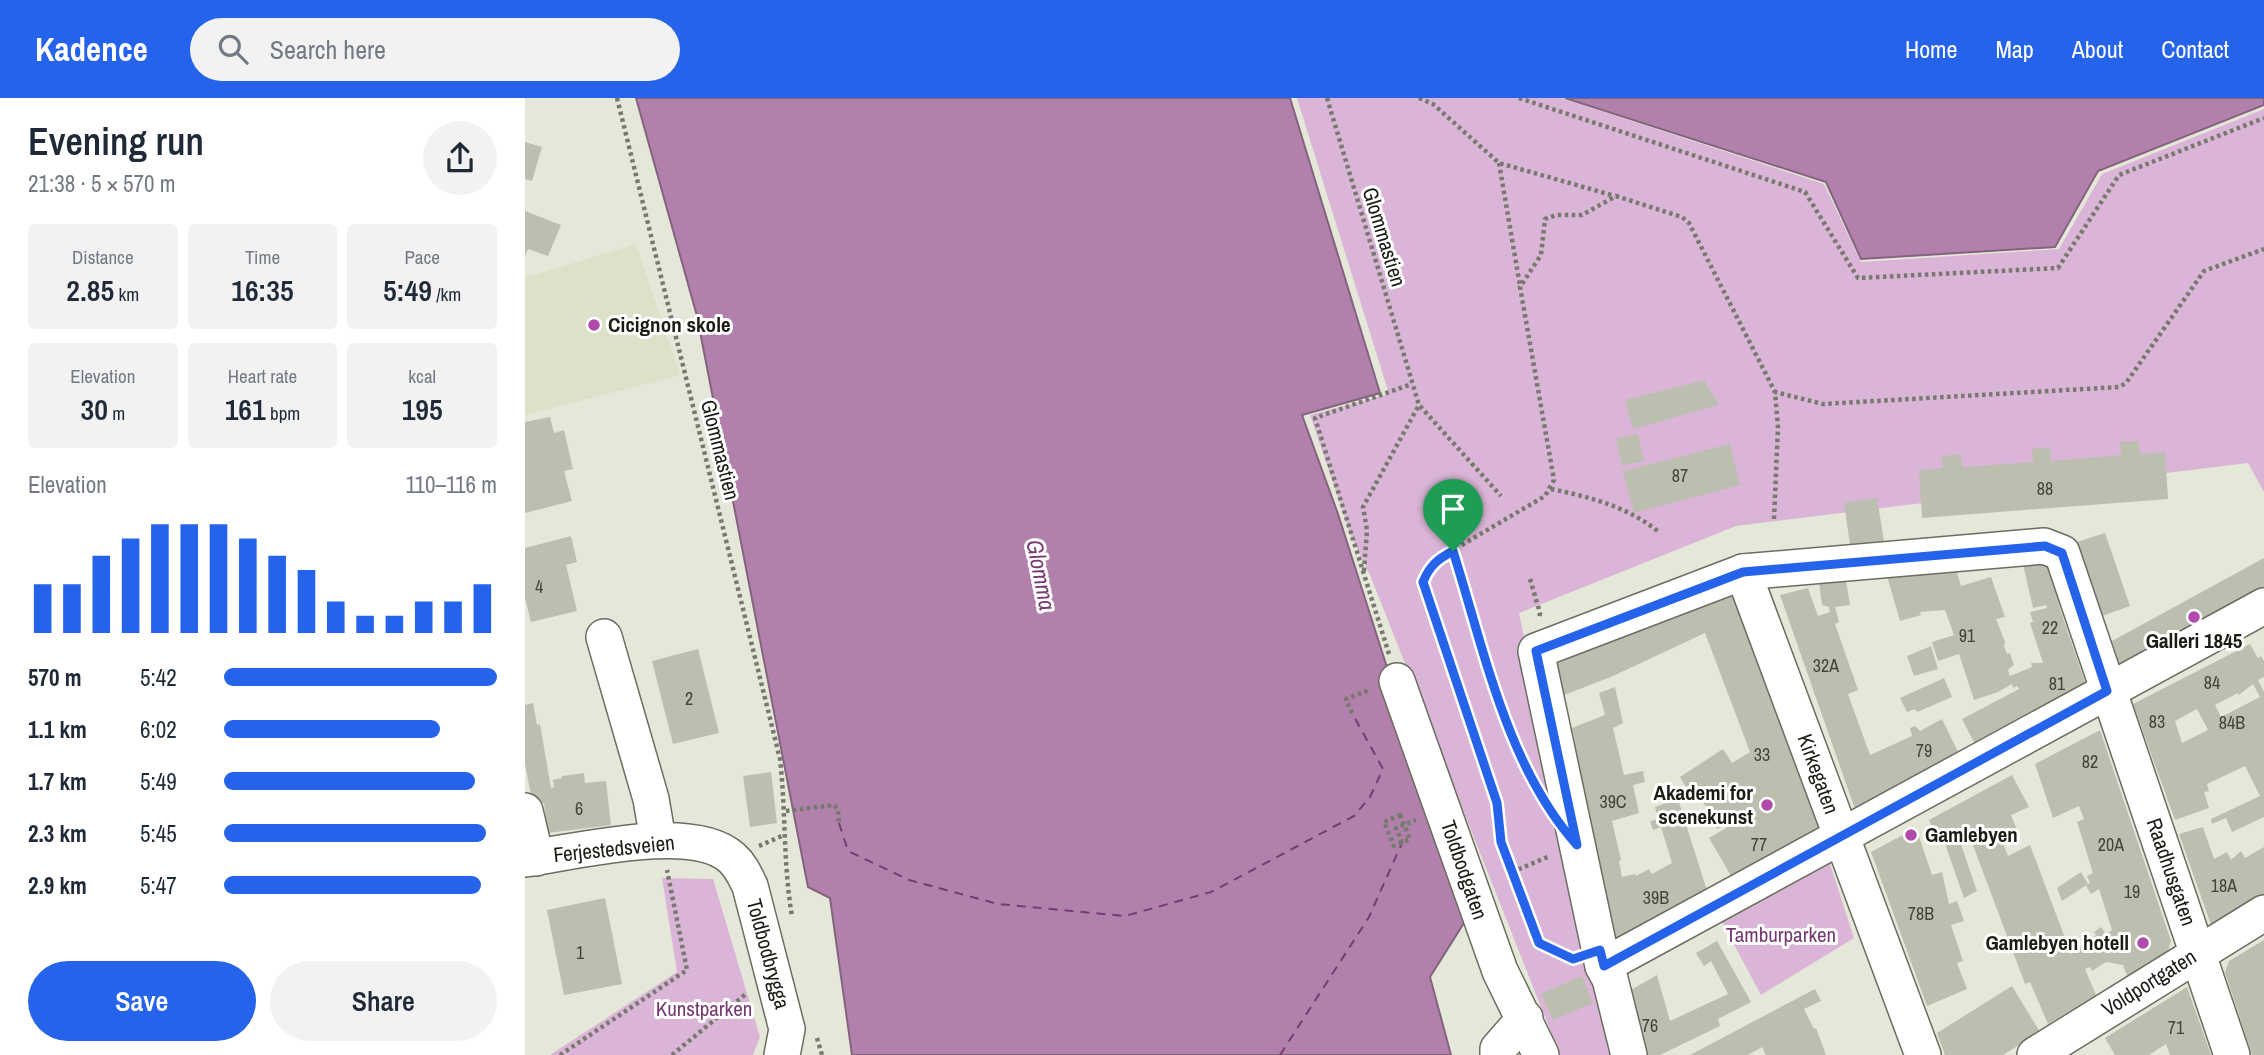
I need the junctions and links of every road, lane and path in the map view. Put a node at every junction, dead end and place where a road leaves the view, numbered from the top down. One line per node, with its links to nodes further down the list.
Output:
1 (617, 98): 28 (path, Glommastien)
2 (1327, 98): 10 (path, Glommastien)
3 (1419, 98): 6 (path)
4 (1518, 98): 5 (path)
5 (2264, 118)
6 (1499, 163): 7 (path); 9 (path)
7 (1616, 196): 9 (path); 11 (path)
8 (2264, 249): 11 (path)
9 (1520, 287): 13 (path)
10 (1412, 384): 12 (path, Glommastien); 19 (path)
11 (1775, 392): 15 (path)
12 (1419, 405): 14 (path); 19 (path)
13 (1551, 489): 16 (path); 17 (path)
14 (1501, 496)
15 (1774, 519)
16 (1660, 533)
17 (1453, 551): 26 (path); 37 (path)
18 (1743, 572): 23 (street, Raadhusgaten); 31 (street, Kirkegaten); 33 (street, Raadhusgaten)
19 (1363, 575): 22 (path)
20 (2264, 606): 23 (street)
21 (604, 637): 34 (street)
22 (1397, 681): 43 (street, Toldbodgaten)
23 (2107, 691): 31 (street); 40 (street, Raadhusgaten)
24 (1355, 695): 25 (path)
25 (1352, 713)
26 (1531, 778)
27 (525, 811): 36 (street, Ferjestedsveien)
28 (786, 811): 29 (path); 38 (path, Glommastien)
29 (839, 823)
30 (1404, 824): 32 (path); 32 (path); 32 (path)
31 (1841, 835): 41 (street); 50 (street, Kirkegaten)
32 (1402, 843)
33 (1577, 845): 37 (path); 41 (street)
34 (656, 856): 35 (street, Ferjestedsveien); 36 (street, Ferjestedsveien); 44 (path)
35 (731, 857): 42 (street, Toldbodbrygga)
36 (530, 859)
37 (1512, 872): 41 (path)
38 (786, 881)
39 (2264, 913): 40 (street, Voldportgaten)
40 (2198, 952): 51 (street, Voldportgaten); 52 (street, Raadhusgaten)
41 (1602, 958): 49 (street)
42 (772, 972): 45 (path); 46 (street, Toldbodbrygga)
43 (1521, 1012): 47 (street); 48 (street, Toldbodgaten)
44 (561, 1055)
45 (672, 1055)
46 (782, 1055)
47 (1498, 1055)
48 (1541, 1055)
49 (1629, 1055)
50 (1923, 1055)
51 (2035, 1055)
52 (2232, 1055)

